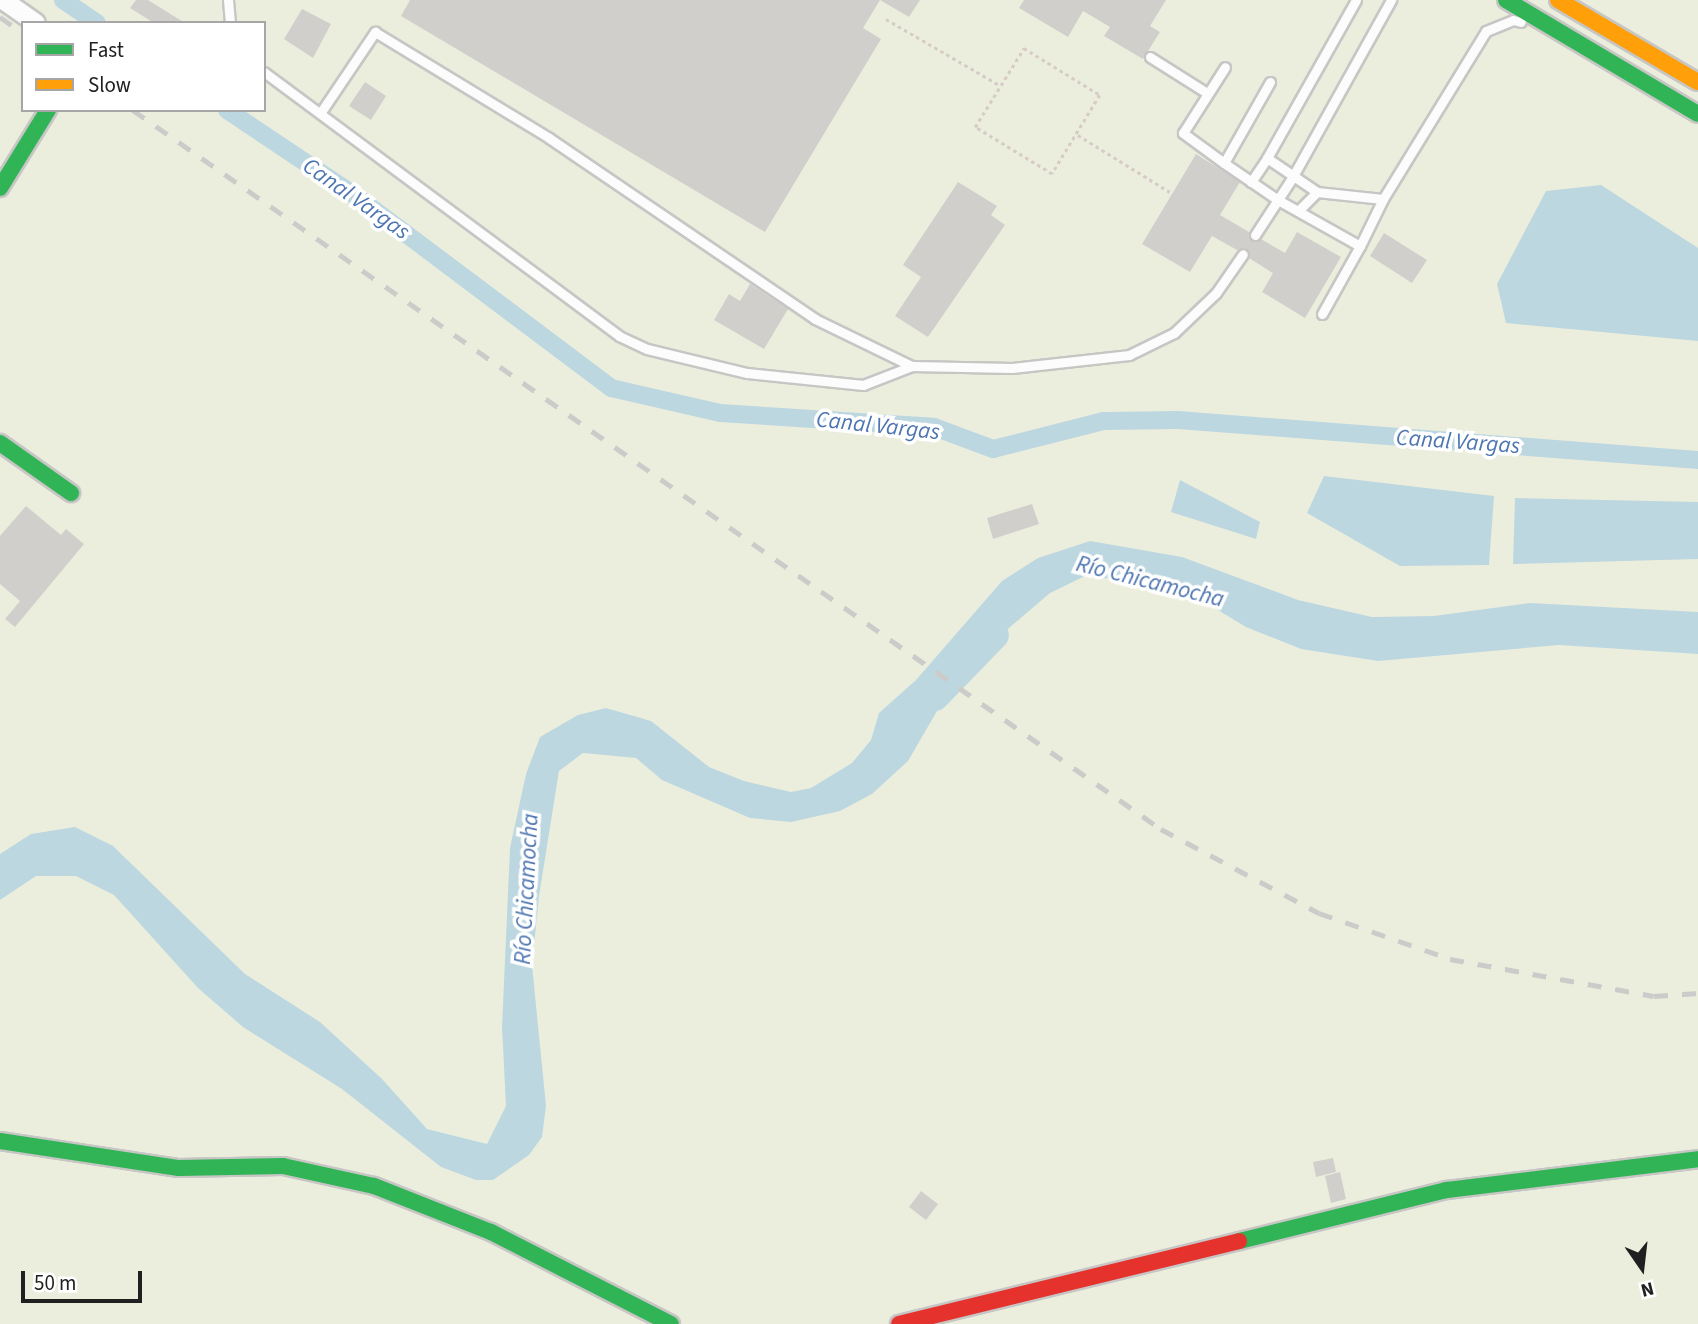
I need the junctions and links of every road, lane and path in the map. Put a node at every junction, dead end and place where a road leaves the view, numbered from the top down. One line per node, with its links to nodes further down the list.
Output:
1 (3, 0): 8 (street)
2 (228, 0): 9 (lane)
3 (1356, 0): 22 (lane)
4 (1391, 0): 24 (lane)
5 (1506, 0): 10 (main road)
6 (1558, 0): 15 (main road)
7 (886, 19): 16 (path)
8 (33, 21)
9 (230, 21)
10 (1554, 28): 20 (main road); 29 (lane)
11 (1150, 57): 17 (lane)
12 (1225, 67): 17 (lane)
13 (266, 73): 19 (lane)
14 (1270, 82): 23 (lane)
15 (1698, 82)
16 (1001, 86): 21 (path); 21 (path)
17 (1207, 93): 23 (lane)
18 (47, 112): 26 (main road)
19 (321, 112): 36 (lane); 36 (lane)
20 (1698, 114)
21 (1076, 134): 27 (path)
22 (1267, 158): 24 (lane); 25 (lane)
23 (1224, 163): 25 (lane)
24 (1292, 178): 28 (lane); 30 (lane)
25 (1251, 182): 30 (lane)
26 (0, 188)
27 (1170, 192)
28 (1317, 192): 29 (lane); 31 (lane)
29 (1383, 199): 33 (lane)
30 (1278, 200): 31 (lane); 32 (lane)
31 (1298, 211): 33 (lane)
32 (1255, 235)
33 (1360, 246): 35 (lane)
34 (1242, 254): 36 (lane)
35 (1322, 314)
36 (912, 366)
37 (0, 443): 38 (main road)
38 (71, 493)
39 (0, 1141): 41 (main road)
40 (1698, 1158): 42 (main road)
41 (671, 1324)
42 (899, 1324)

